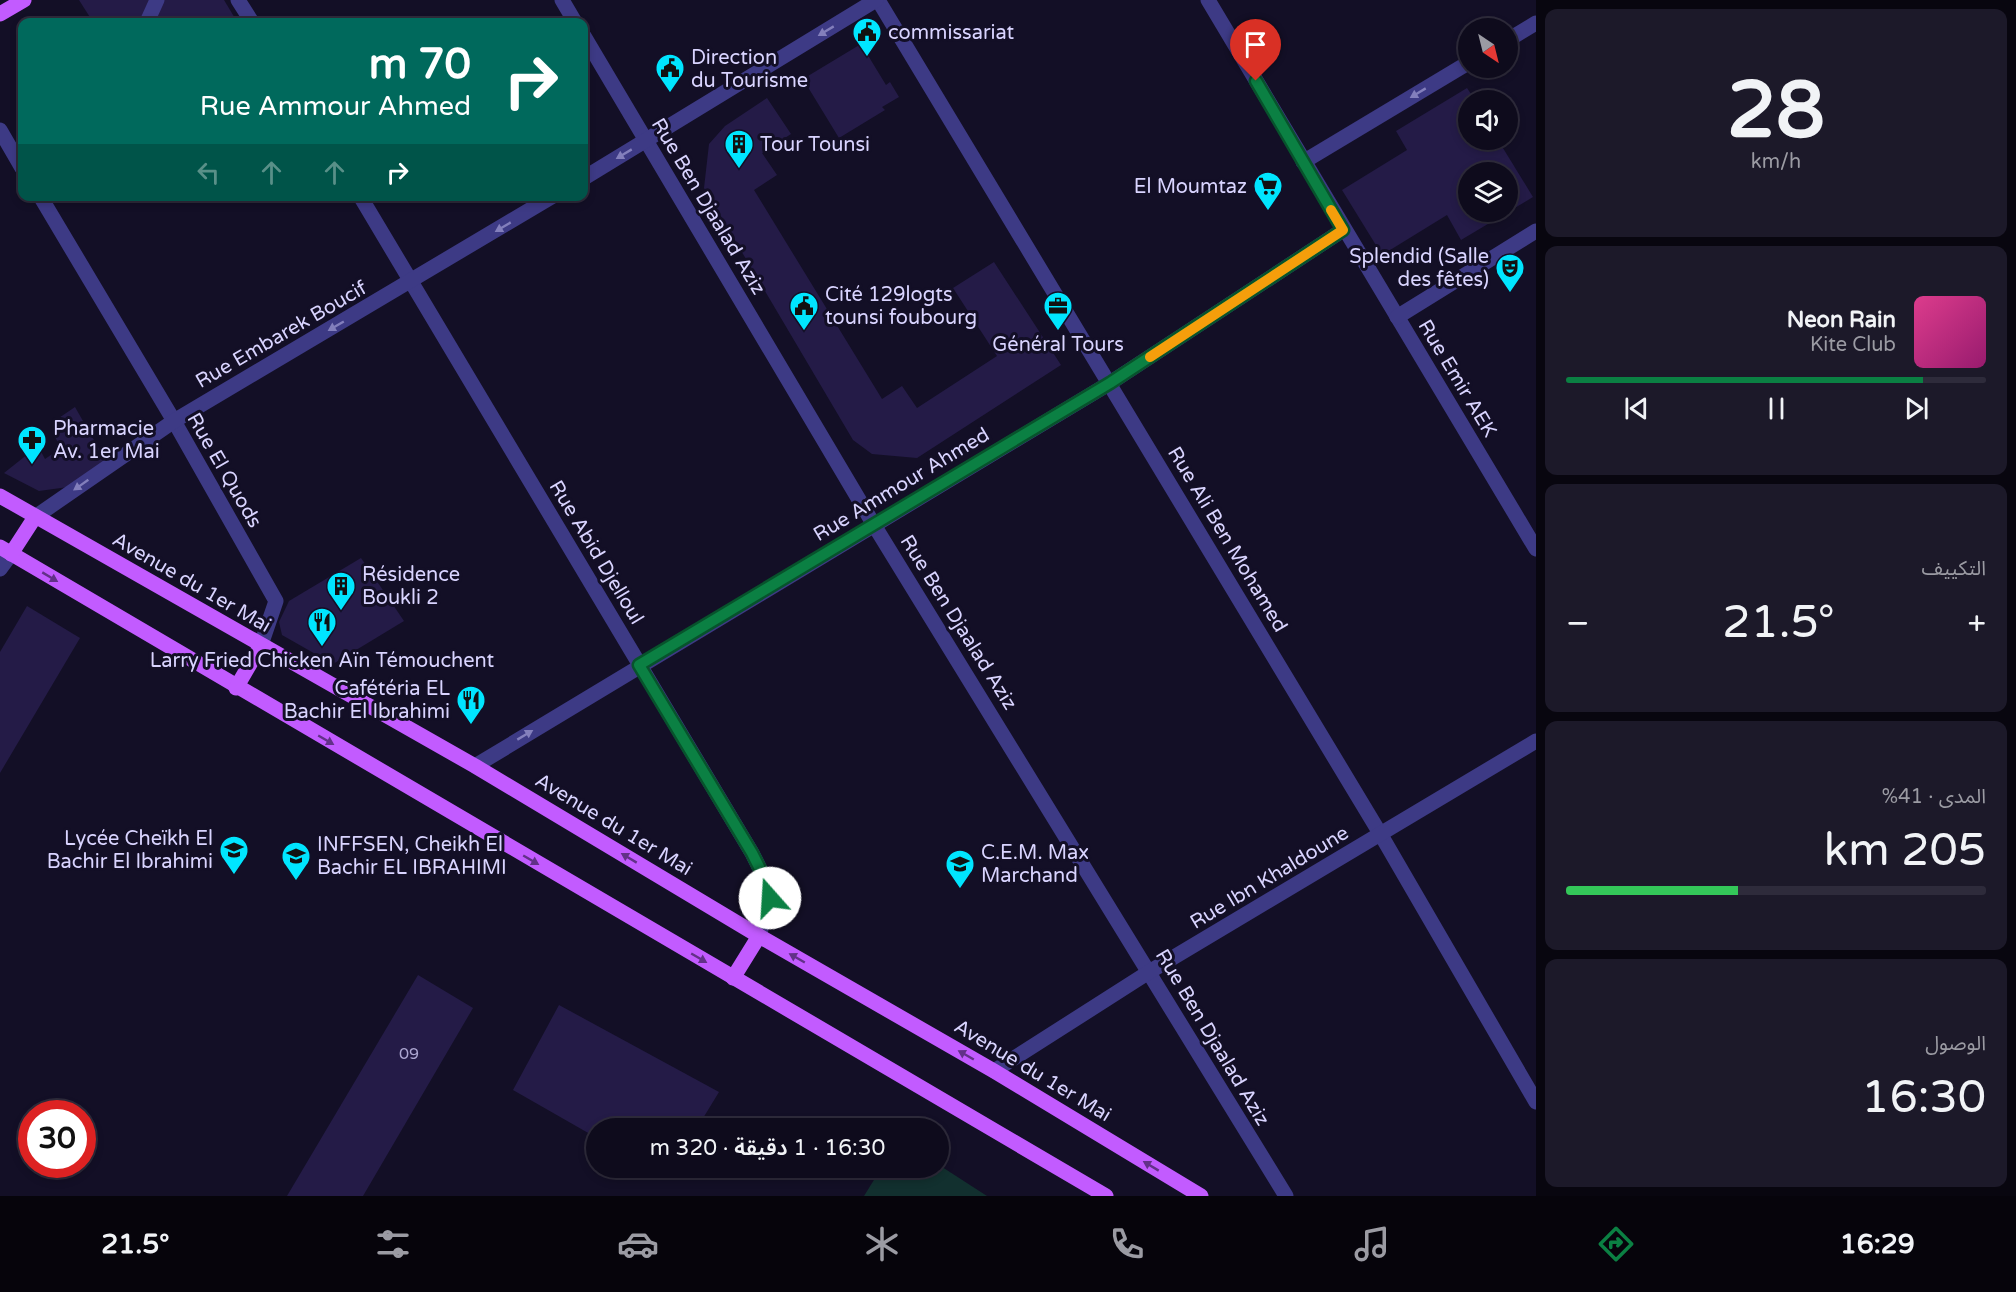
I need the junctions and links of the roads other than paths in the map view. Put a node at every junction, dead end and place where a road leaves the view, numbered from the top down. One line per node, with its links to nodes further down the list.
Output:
1 (24, 0): 7 (main road)
2 (157, 0): 8 (street)
3 (238, 0): 9 (street)
4 (562, 0): 10 (street)
5 (877, 0): 16 (street, one-way to 16); 27 (street, Rue Ali Ben Mohamed)
6 (1208, 0): 18 (street, Rue Emir AEK)
7 (0, 14)
8 (149, 18)
9 (249, 18)
10 (573, 18)
11 (1536, 23): 12 (street)
12 (1518, 34)
13 (588, 43): 16 (street, Rue Ben Djaalad Aziz)
14 (1458, 69): 18 (street, one-way to 18)
15 (0, 130): 17 (street)
16 (646, 141): 19 (street, one-way to 19); 31 (street, Rue Ben Djaalad Aziz)
17 (18, 161)
18 (1303, 162): 23 (street, Rue Emir AEK)
19 (588, 176)
20 (43, 201): 28 (street, Rue El Quods)
21 (363, 201): 25 (street, Rue Abid Djelloul)
22 (546, 201): 25 (street, Rue Embarek Boucif, one-way to 25)
23 (1343, 230): 26 (street, Rue Emir AEK); 27 (street, Rue Ammour Ahmed)
24 (1536, 231): 26 (street)
25 (412, 281): 28 (street, Rue Embarek Boucif, one-way to 28); 36 (street, Rue Abid Djelloul)
26 (1397, 317): 32 (street, Rue Emir AEK)
27 (1110, 383): 31 (street, Rue Ammour Ahmed); 40 (street, Rue Ali Ben Mohamed)
28 (174, 422): 30 (street, Rue Embarek Boucif, one-way to 30); 35 (street, Rue El Quods)
29 (0, 496): 30 (main road, Avenue du 1er Mai)
30 (35, 517): 33 (main road); 35 (main road, Avenue du 1er Mai)
31 (874, 525): 36 (street, Rue Ammour Ahmed); 42 (street, Rue Ben Djaalad Aziz)
32 (1536, 549)
33 (6, 550): 34 (street); 37 (main road, one-way to 37)
34 (0, 569)
35 (261, 645): 37 (main road); 39 (main road, Avenue du 1er Mai)
36 (639, 665): 39 (street, Rue Ammour Ahmed, one-way to 36); 41 (street, Rue Abid Djelloul)
37 (236, 688): 43 (main road, one-way to 43)
38 (1536, 741): 40 (street, Rue Ibn Khaldoune)
39 (475, 766): 41 (main road, Avenue du 1er Mai, one-way to 39)
40 (1381, 835): 42 (street, Rue Ibn Khaldoune); 45 (street, Rue Ali Ben Mohamed)
41 (759, 936): 43 (main road); 44 (main road, Avenue du 1er Mai, one-way to 41)
42 (1149, 972): 44 (street, Rue Ibn Khaldoune); 48 (street, Rue Ben Djaalad Aziz)
43 (733, 978): 46 (main road)
44 (994, 1071): 47 (main road, Avenue du 1er Mai, one-way to 44)
45 (1536, 1102)
46 (1106, 1196)
47 (1201, 1196)
48 (1286, 1196)

